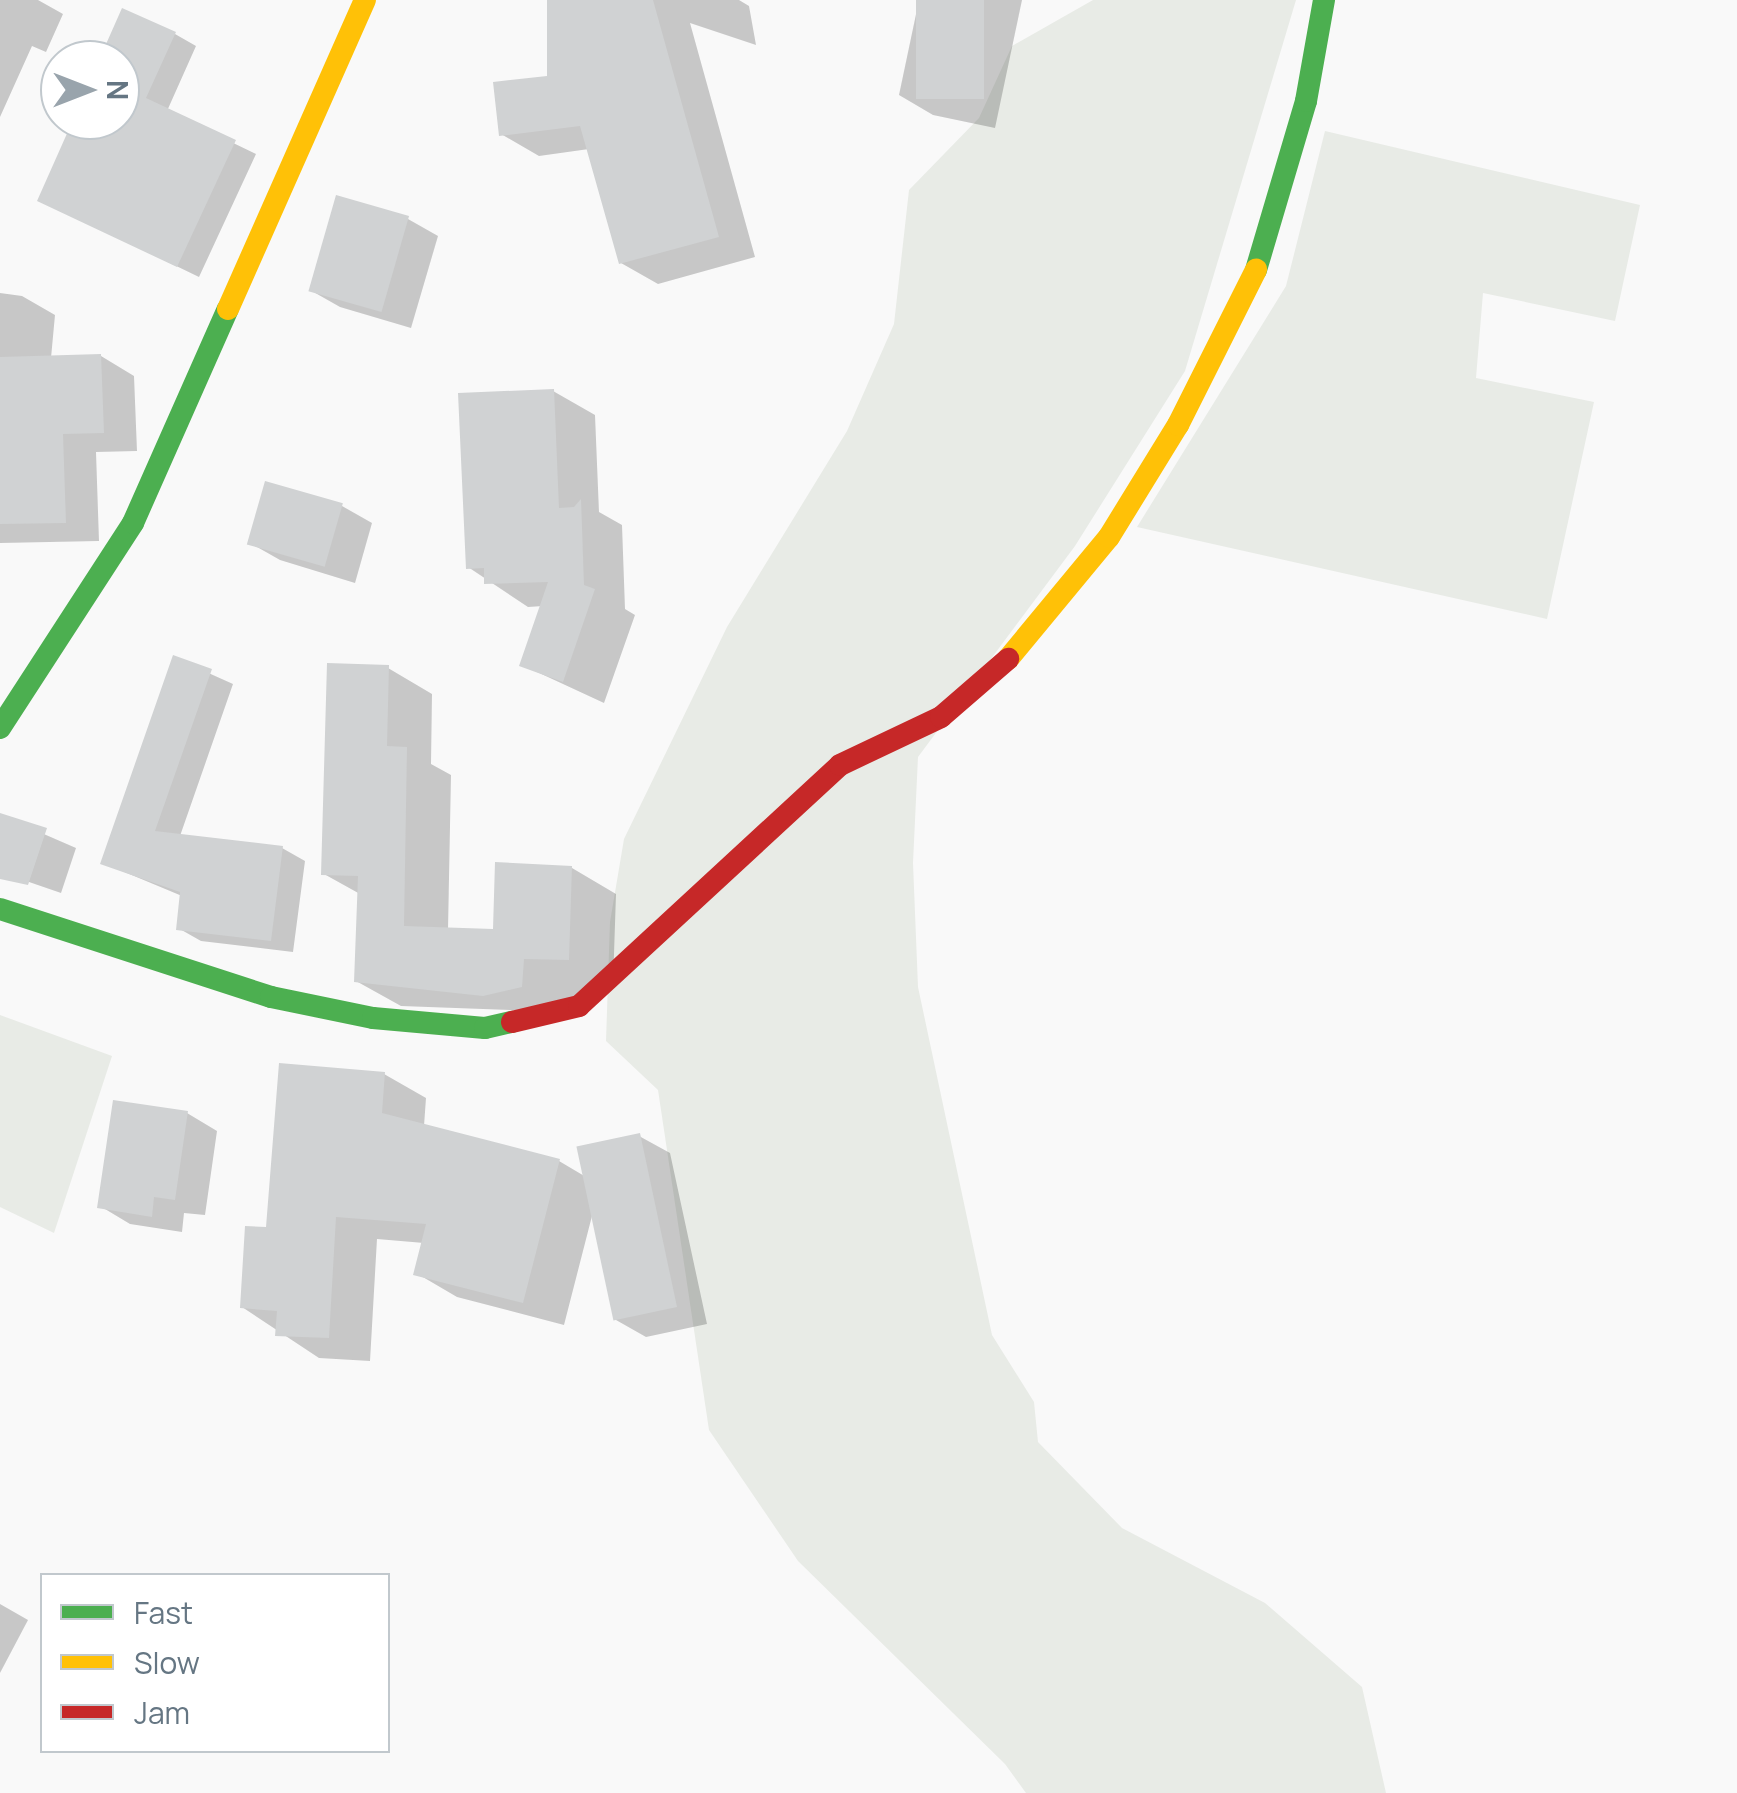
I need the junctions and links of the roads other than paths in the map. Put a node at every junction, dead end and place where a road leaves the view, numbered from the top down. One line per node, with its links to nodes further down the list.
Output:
1 (365, 0): 3 (street)
2 (1324, 0): 4 (street)
3 (0, 728)
4 (0, 909)

